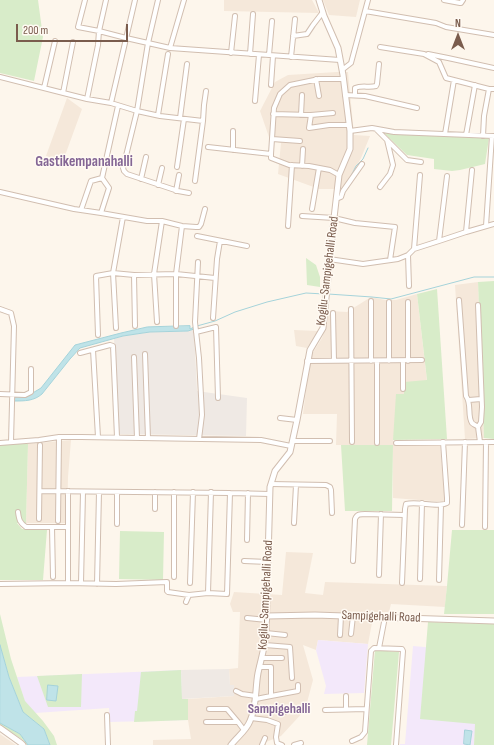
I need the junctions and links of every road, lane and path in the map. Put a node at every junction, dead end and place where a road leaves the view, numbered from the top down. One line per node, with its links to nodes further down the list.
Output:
1 (85, 0): 16 (street)
2 (106, 0): 16 (street)
3 (135, 0): 19 (street)
4 (158, 0): 22 (street)
5 (184, 0): 24 (street)
6 (319, 0): 11 (street, Kogilu-Sampigehalli Road)
7 (368, 0): 10 (street)
8 (444, 0): 9 (street)
9 (462, 0)
10 (365, 11): 17 (street); 36 (street)
11 (323, 12): 18 (street); 32 (street, Kogilu-Sampigehalli Road)
12 (253, 14): 27 (street)
13 (235, 16): 25 (street)
14 (295, 19): 18 (street)
15 (272, 20): 30 (street)
16 (99, 31): 19 (street); 52 (street)
17 (494, 35)
18 (294, 36): 31 (street)
19 (126, 38): 22 (street); 54 (street)
20 (55, 41): 43 (street)
21 (73, 42): 47 (street)
22 (148, 43): 24 (street); 57 (street)
23 (380, 47): 28 (street)
24 (170, 48): 25 (street)
25 (231, 53): 27 (street)
26 (168, 54): 60 (street)
27 (250, 54): 29 (street)
28 (424, 54): 35 (street); 40 (street)
29 (259, 55): 30 (street); 53 (street)
30 (271, 56): 31 (street); 41 (street)
31 (292, 57): 32 (street)
32 (340, 60): 36 (street, Kogilu-Sampigehalli Road)
33 (187, 64): 63 (street)
34 (379, 64): 51 (street)
35 (494, 68)
36 (342, 70): 39 (street, Kogilu-Sampigehalli Road)
37 (0, 77): 43 (street)
38 (316, 79): 39 (street); 50 (street); 59 (street)
39 (343, 79): 49 (street, Kogilu-Sampigehalli Road)
40 (454, 80): 42 (street); 69 (street)
41 (271, 85)
42 (475, 85): 44 (street); 70 (street)
43 (44, 88): 47 (street)
44 (489, 88): 45 (street); 71 (street)
45 (494, 89)
46 (206, 91): 64 (street)
47 (63, 93): 52 (street)
48 (302, 95): 61 (street)
49 (345, 95): 51 (street); 65 (street, Kogilu-Sampigehalli Road)
50 (319, 96)
51 (355, 96): 56 (street)
52 (87, 99): 54 (street)
53 (255, 101)
54 (111, 103): 55 (street)
55 (118, 106): 57 (street); 95 (street)
56 (417, 108)
57 (136, 111): 60 (street); 96 (street)
58 (333, 113): 62 (street)
59 (274, 114): 61 (street); 73 (street)
60 (158, 115): 63 (street)
61 (301, 115): 62 (street)
62 (311, 115): 65 (street)
63 (182, 118): 64 (street); 86 (street)
64 (203, 121): 97 (street)
65 (349, 125): 68 (street, Kogilu-Sampigehalli Road)
66 (377, 129): 68 (street); 69 (street); 74 (street)
67 (233, 131): 78 (street)
68 (350, 131): 92 (street, Kogilu-Sampigehalli Road)
69 (445, 134): 70 (street)
70 (466, 135): 71 (street)
71 (483, 136): 72 (street)
72 (493, 136): 80 (street)
73 (272, 139): 75 (street); 79 (street)
74 (387, 140): 83 (street); 99 (street)
75 (300, 141)
76 (208, 147): 78 (street)
77 (303, 149): 87 (street)
78 (233, 150): 79 (street)
79 (271, 154): 85 (street)
80 (490, 154): 82 (street); 115 (street)
81 (146, 157): 96 (street)
82 (494, 161)
83 (421, 162)
84 (362, 164): 103 (street)
85 (292, 165): 87 (street); 114 (street)
86 (177, 166)
87 (302, 166): 89 (street)
88 (162, 168): 98 (street)
89 (319, 168): 92 (street); 105 (street)
90 (472, 170): 116 (street)
91 (179, 175): 100 (street)
92 (339, 175): 103 (street, Kogilu-Sampigehalli Road)
93 (420, 175): 121 (street)
94 (447, 176): 119 (street)
95 (102, 178): 106 (street); 107 (street)
96 (140, 179): 98 (street)
97 (195, 181)
98 (158, 185): 100 (street)
99 (380, 187)
100 (176, 191): 102 (street)
101 (0, 192): 106 (street)
102 (188, 194)
103 (336, 199): 110 (street, Kogilu-Sampigehalli Road)
104 (205, 209): 113 (street)
105 (312, 209)
106 (81, 210): 107 (street)
107 (101, 213): 108 (street)
108 (123, 216): 111 (street); 126 (street)
109 (302, 216): 110 (street)
110 (334, 218): 123 (street, Kogilu-Sampigehalli Road); 124 (street)
111 (162, 222): 113 (street); 127 (street)
112 (494, 224): 115 (street)
113 (182, 226): 128 (street)
114 (288, 226)
115 (486, 226): 116 (street)
116 (466, 232): 119 (street)
117 (197, 236): 118 (street)
118 (220, 241): 120 (street); 131 (street)
119 (439, 241): 121 (street)
120 (247, 246)
121 (414, 248): 122 (street)
122 (408, 255): 124 (street); 132 (street)
123 (329, 260): 124 (street); 153 (street, Kogilu-Sampigehalli Road)
124 (390, 260)
125 (198, 262): 130 (street)
126 (113, 273): 129 (street); 145 (street); 147 (street)
127 (154, 274): 128 (street); 129 (street); 142 (street)
128 (176, 274): 130 (street); 144 (street)
129 (134, 275): 143 (street)
130 (197, 276): 131 (street); 146 (street)
131 (215, 278): 141 (street)
132 (410, 286)
133 (459, 300): 166 (street)
134 (371, 301): 156 (street)
135 (389, 302): 158 (street)
136 (408, 302): 159 (street)
137 (478, 305): 165 (street)
138 (0, 308): 163 (street)
139 (351, 309): 155 (street)
140 (333, 313): 154 (street)
141 (213, 318)
142 (157, 322)
143 (135, 326)
144 (176, 326)
145 (116, 328)
146 (196, 332): 164 (street); 175 (street)
147 (98, 335)
148 (93, 350): 149 (street); 171 (street); 172 (street)
149 (80, 353)
150 (145, 354): 174 (street)
151 (134, 356): 173 (street)
152 (422, 360): 159 (street)
153 (307, 361): 154 (street); 168 (street, Kogilu-Sampigehalli Road)
154 (334, 361): 155 (street)
155 (352, 361): 156 (street); 178 (street)
156 (371, 361): 157 (street)
157 (377, 361): 158 (street); 186 (street)
158 (389, 361): 159 (street)
159 (405, 361): 161 (street)
160 (31, 369): 163 (street)
161 (403, 389)
162 (0, 394): 163 (street)
163 (12, 394): 177 (street)
164 (218, 398)
165 (481, 399): 166 (street); 169 (street)
166 (469, 400): 169 (street)
167 (280, 418): 168 (street)
168 (297, 420): 185 (street, Kogilu-Sampigehalli Road)
169 (478, 427): 181 (street)
170 (59, 437): 171 (street); 177 (street); 192 (street)
171 (98, 437): 172 (street)
172 (117, 437): 173 (street)
173 (137, 438): 174 (street)
174 (148, 438): 175 (street)
175 (199, 439): 185 (street)
176 (330, 441): 185 (street)
177 (11, 442): 184 (street)
178 (352, 442)
179 (443, 442): 180 (street); 187 (street); 205 (street)
180 (465, 442): 181 (street); 215 (street)
181 (480, 442): 182 (street)
182 (486, 442): 183 (street); 218 (street)
183 (494, 442)
184 (0, 443)
185 (292, 443): 189 (street, Kogilu-Sampigehalli Road)
186 (378, 443)
187 (396, 443)
188 (40, 445): 191 (street)
189 (271, 484): 190 (street); 203 (street, Kogilu-Sampigehalli Road)
190 (296, 485): 208 (street); 213 (street)
191 (40, 491): 192 (street); 211 (street)
192 (58, 491): 193 (street); 212 (street)
193 (68, 492): 194 (street); 217 (street)
194 (83, 492): 195 (street); 229 (street)
195 (99, 492): 196 (street); 233 (street)
196 (117, 492): 197 (street); 214 (street)
197 (155, 492): 198 (street); 206 (street)
198 (174, 492): 199 (street); 225 (street)
199 (194, 492): 200 (street); 230 (street)
200 (211, 492): 201 (street); 234 (street)
201 (230, 493): 202 (street); 234 (street)
202 (248, 493): 203 (street); 219 (street)
203 (270, 494): 222 (street, Kogilu-Sampigehalli Road)
204 (422, 503): 205 (street); 210 (street); 226 (street)
205 (441, 505): 227 (street)
206 (155, 509)
207 (18, 512): 216 (street)
208 (332, 513)
209 (381, 514): 210 (street); 221 (street); 223 (street)
210 (404, 515): 231 (street)
211 (39, 519)
212 (58, 521)
213 (294, 523)
214 (117, 524)
215 (462, 525)
216 (52, 527): 217 (street); 224 (street)
217 (68, 527): 228 (street)
218 (485, 528)
219 (247, 540)
220 (244, 561): 222 (street)
221 (353, 561)
222 (268, 562): 241 (street, Kogilu-Sampigehalli Road)
223 (379, 576)
224 (53, 577)
225 (174, 577)
226 (420, 579)
227 (440, 580)
228 (68, 583): 229 (street); 232 (street)
229 (81, 583): 233 (street)
230 (190, 583)
231 (402, 583)
232 (0, 584)
233 (97, 584): 235 (street)
234 (208, 594): 235 (street)
235 (188, 595): 236 (street)
236 (186, 602)
237 (341, 616): 238 (street, Sampigehalli Road); 241 (street, Sampigehalli Road); 246 (street)
238 (353, 616): 239 (street, Sampigehalli Road); 244 (street)
239 (385, 617): 242 (street, Sampigehalli Road); 248 (street)
240 (247, 618): 241 (street)
241 (267, 618): 243 (street, Kogilu-Sampigehalli Road)
242 (494, 621)
243 (266, 633): 245 (street); 247 (street, Kogilu-Sampigehalli Road)
244 (351, 634)
245 (285, 635)
246 (340, 635)
247 (265, 645): 249 (street, Kogilu-Sampigehalli Road); 252 (street)
248 (379, 648): 261 (street); 279 (street)
249 (262, 658): 250 (street); 251 (street, Kogilu-Sampigehalli Road)
250 (282, 658)
251 (260, 667): 255 (street); 257 (street, Kogilu-Sampigehalli Road)
252 (292, 678)
253 (298, 685): 255 (street)
254 (236, 692): 257 (street)
255 (271, 696): 257 (street)
256 (346, 696): 260 (street)
257 (256, 698): 258 (street, Kogilu-Sampigehalli Road)
258 (254, 707): 263 (street); 265 (street, Kogilu-Sampigehalli Road)
259 (209, 709): 267 (street)
260 (346, 709): 261 (street); 262 (street)
261 (366, 709): 271 (street)
262 (325, 710)
263 (285, 712)
264 (106, 715): 275 (street)
265 (252, 718): 269 (street, Kogilu-Sampigehalli Road); 277 (street)
266 (206, 722): 267 (street)
267 (238, 722): 269 (street)
268 (0, 728): 274 (street)
269 (244, 730): 273 (street, Kogilu-Sampigehalli Road)
270 (265, 738): 276 (street)
271 (352, 741)
272 (301, 742): 278 (street)
273 (232, 744)
274 (23, 745)
275 (108, 745)
276 (262, 745)
277 (282, 745)
278 (294, 745)
279 (396, 745)

